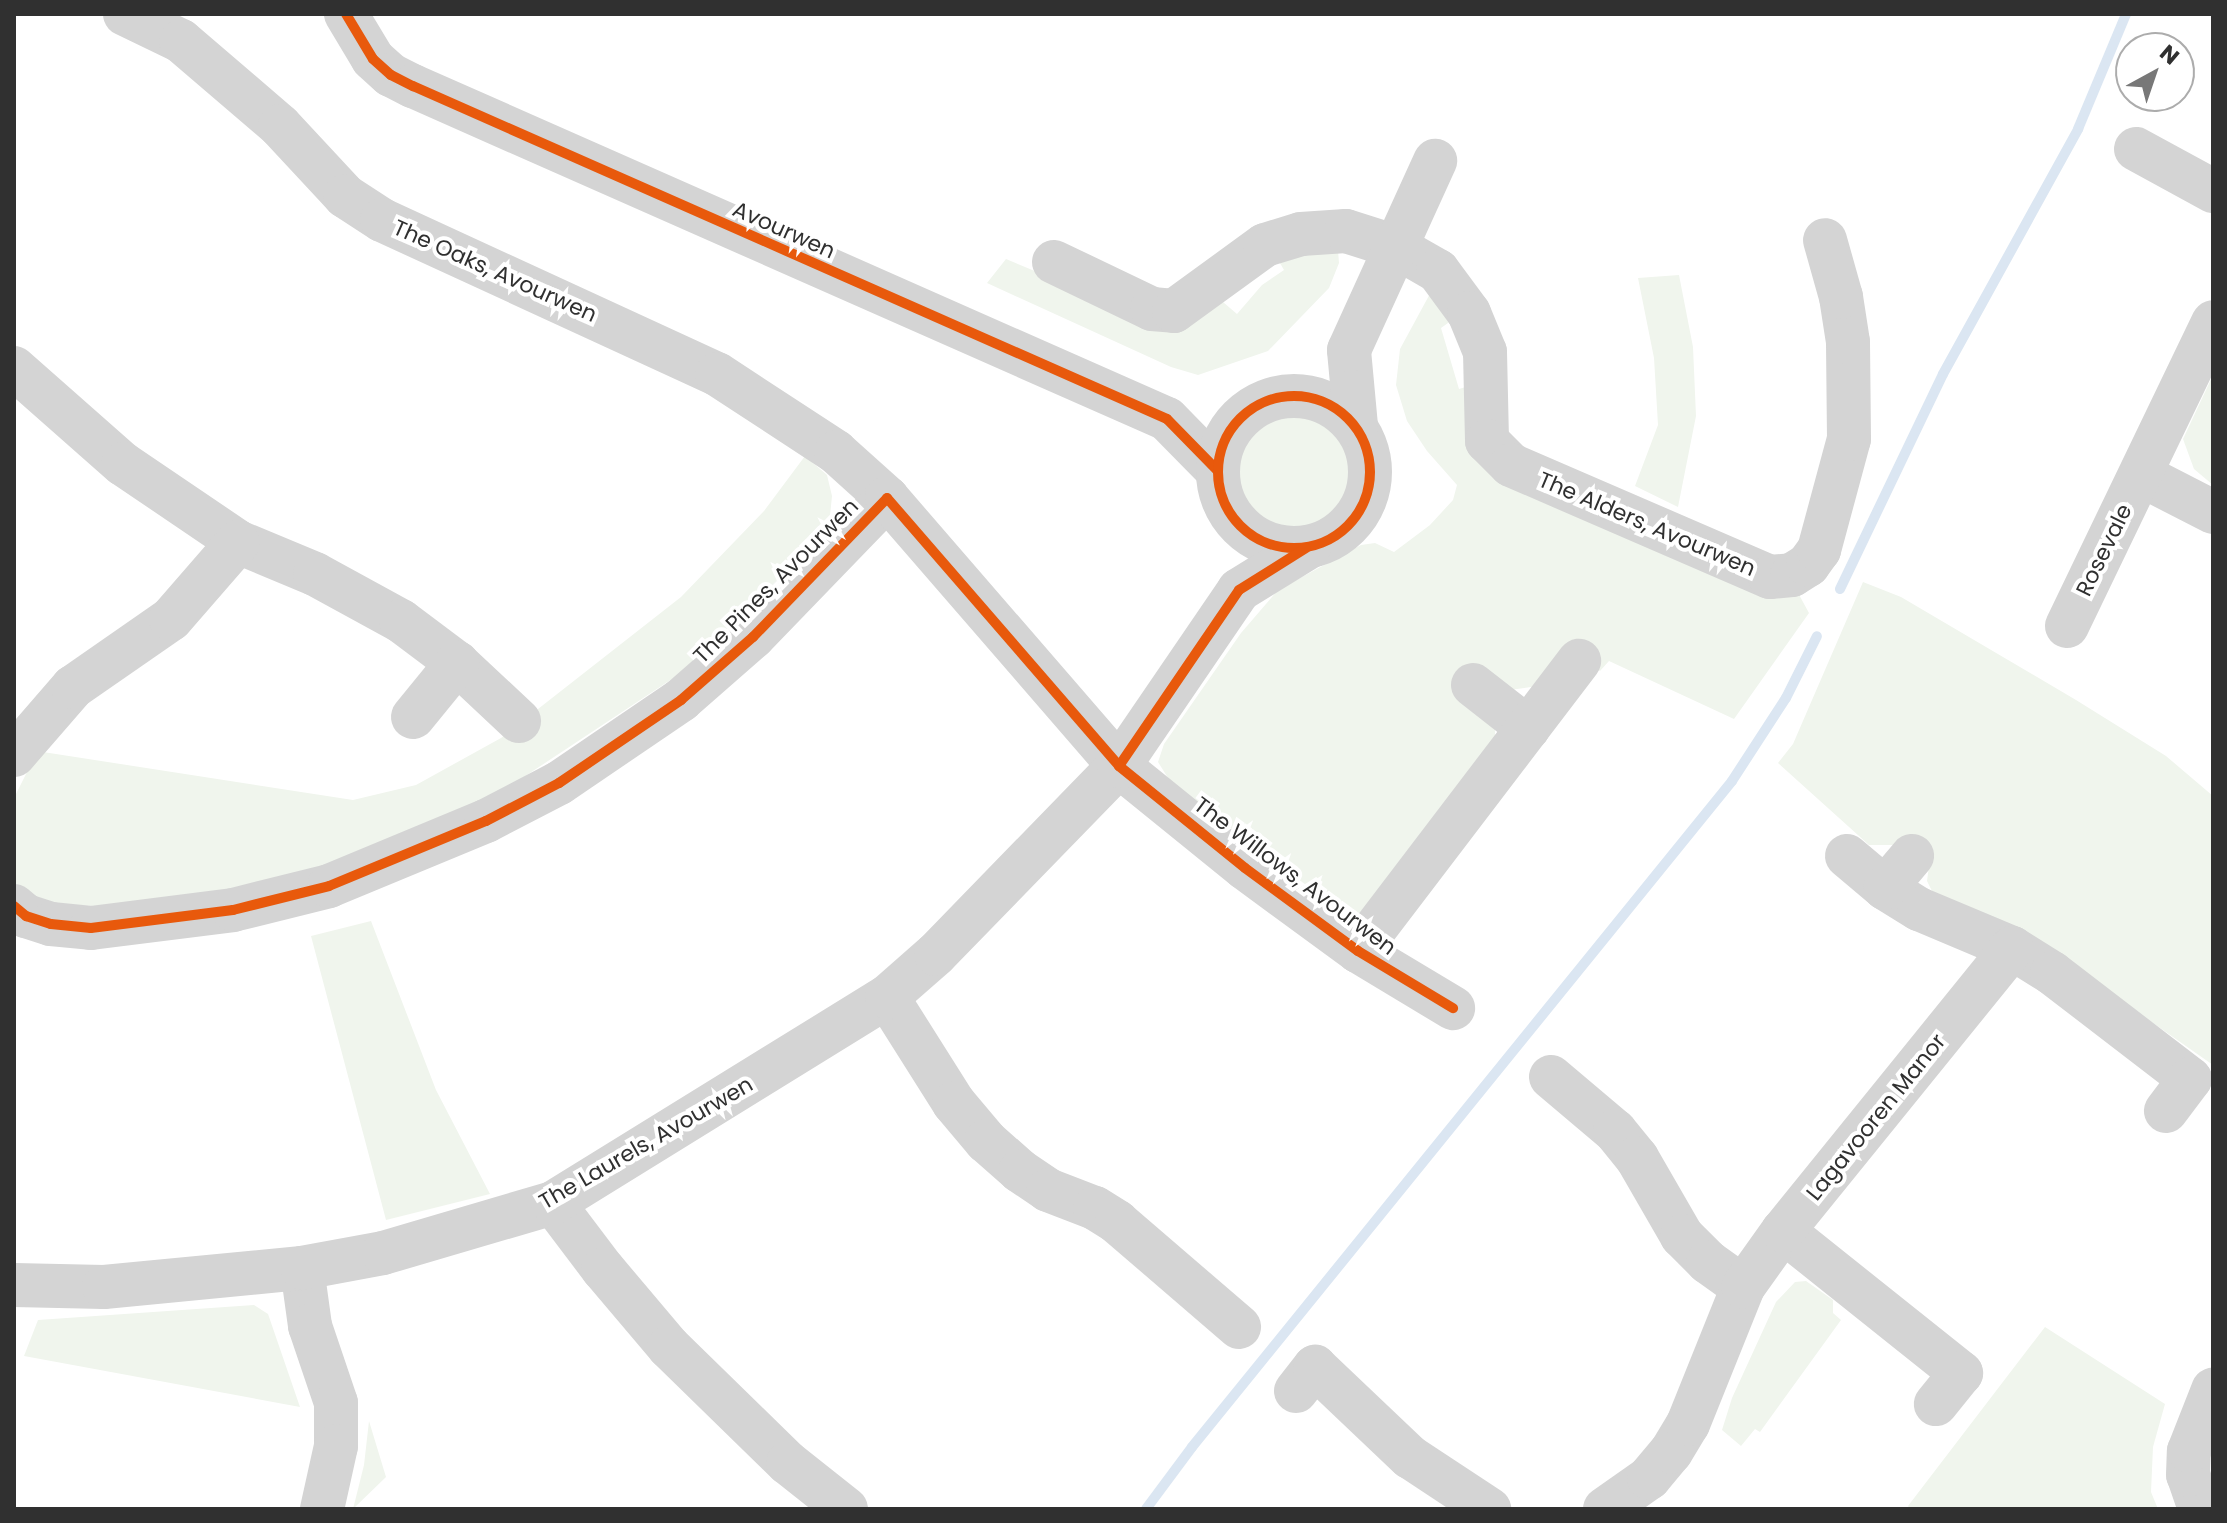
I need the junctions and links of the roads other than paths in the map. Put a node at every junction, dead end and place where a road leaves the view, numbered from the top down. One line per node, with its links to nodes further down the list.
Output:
1 (125, 14): 18 (street, The Oaks, Avourwen)
2 (346, 14): 14 (street, Avourwen)
3 (2136, 149): 5 (street)
4 (1435, 161): 7 (street)
5 (2213, 191)
6 (1825, 240): 7 (street, The Alders, Avourwen)
7 (1396, 247): 8 (street, The Alders, Avourwen); 10 (street)
8 (1054, 262)
9 (2213, 322): 17 (street, Rosevale)
10 (1349, 350): 12 (street); 15 (street)
11 (14, 368): 21 (street)
12 (1288, 395): 13 (street, Avourwen); 15 (street)
13 (1240, 417): 14 (street, Avourwen); 16 (street)
14 (1167, 419): 16 (street, Avourwen)
15 (1356, 426): 22 (street)
16 (1217, 470): 20 (street, Avourwen)
17 (2141, 475): 19 (street); 24 (street, Rosevale)
18 (887, 498): 32 (street, The Pines, Avourwen); 34 (street, The Pines, Avourwen)
19 (2213, 512)
20 (1239, 525): 22 (street, Avourwen); 23 (street, Avourwen)
21 (238, 542): 26 (street); 31 (street)
22 (1309, 547): 23 (street)
23 (1239, 590): 32 (street)
24 (2067, 626)
25 (1579, 661): 30 (street, The Willows, Avourwen)
26 (457, 663): 28 (street); 29 (street)
27 (1473, 685): 30 (street)
28 (413, 717)
29 (519, 721)
30 (1528, 728): 36 (street, The Willows, Avourwen)
31 (14, 755)
32 (1119, 766): 36 (street, The Willows, Avourwen); 37 (street, The Laurels, Avourwen)
33 (1847, 856): 35 (street)
34 (14, 906)
35 (2012, 948): 40 (street); 42 (street, Lagavooren Manor)
36 (1358, 951): 38 (street, The Willows, Avourwen)
37 (887, 997): 41 (street, The Laurels, Avourwen); 46 (street)
38 (1453, 1008)
39 (1551, 1077): 44 (street)
40 (2166, 1111)
41 (553, 1203): 43 (street, The Laurels, Avourwen); 51 (street)
42 (1783, 1231): 44 (street, Lagavooren Manor); 49 (street)
43 (302, 1268): 45 (street, The Laurels, Avourwen); 50 (street)
44 (1743, 1287): 53 (street, Lagavooren Manor)
45 (16, 1289)
46 (1239, 1327)
47 (2213, 1390): 54 (street)
48 (1296, 1391): 52 (street)
49 (1936, 1404)
50 (322, 1509)
51 (846, 1509)
52 (1489, 1509)
53 (1605, 1509)
54 (2200, 1509)

